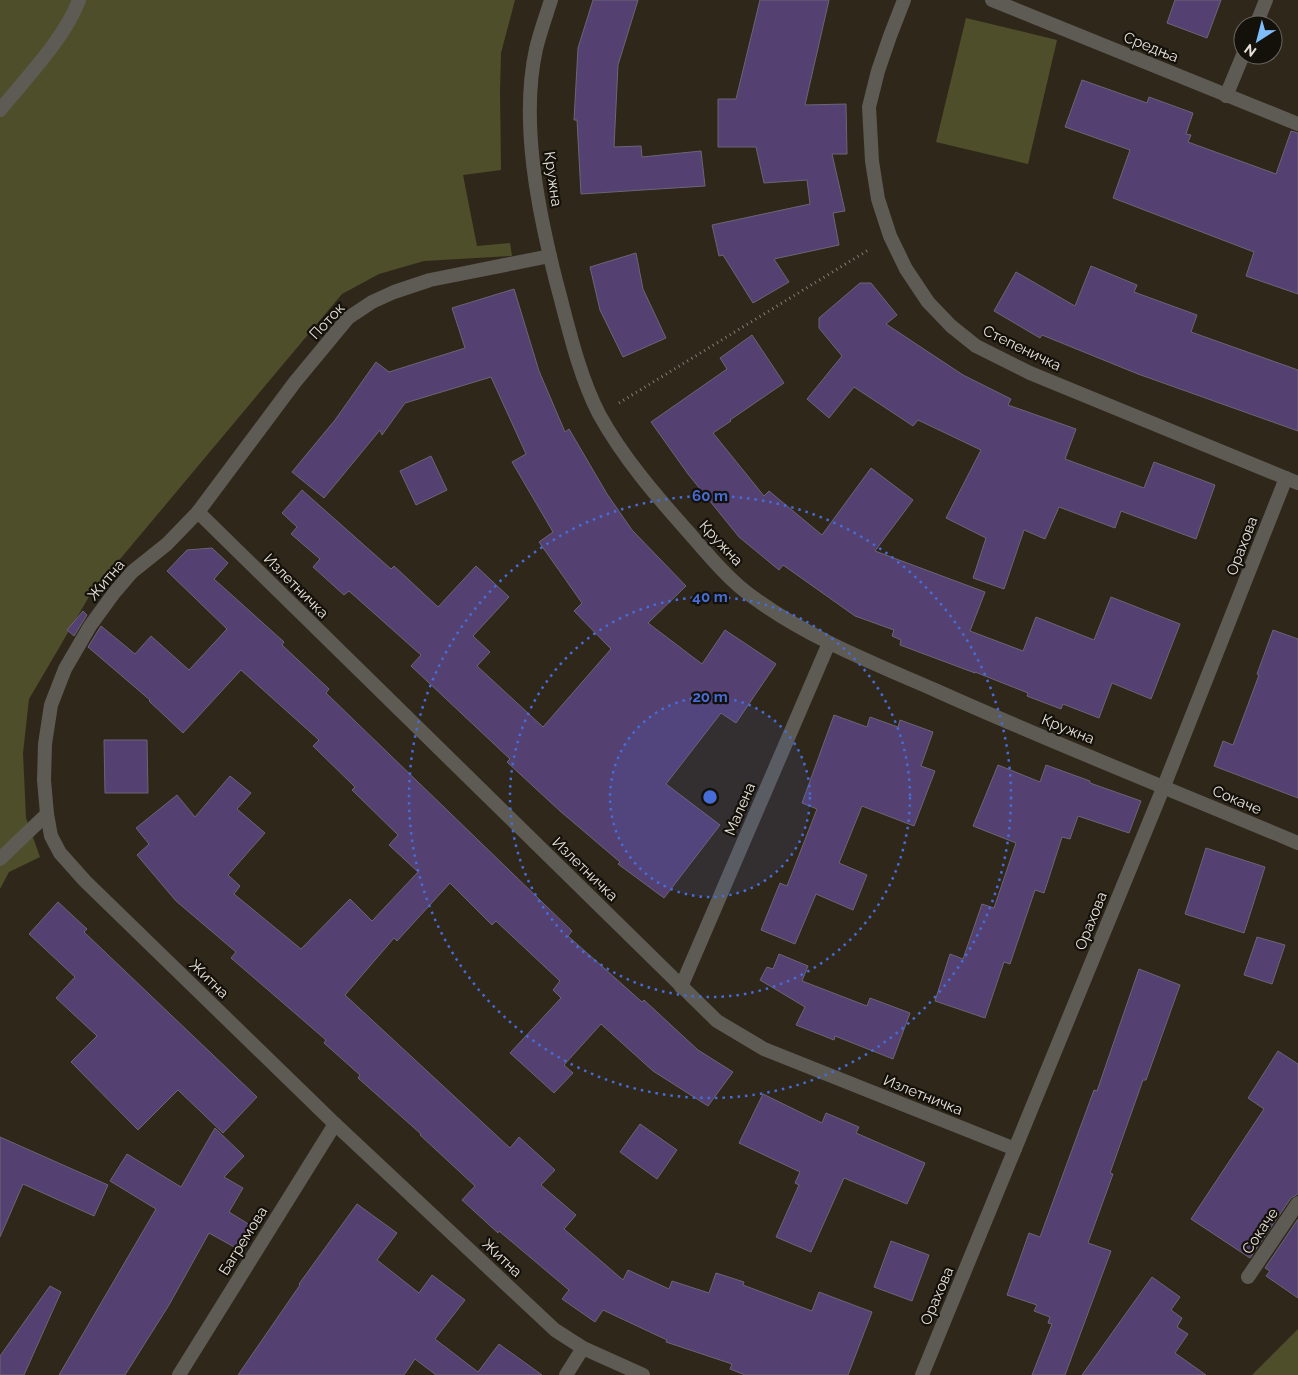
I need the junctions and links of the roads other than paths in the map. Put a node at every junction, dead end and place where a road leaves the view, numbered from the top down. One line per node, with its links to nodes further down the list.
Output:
1 (79, 0): 9 (street)
2 (551, 0): 11 (street, Кружна)
3 (904, 0): 12 (street, Степеничка)
4 (992, 0): 8 (street, Средња)
5 (1266, 0): 6 (street)
6 (1260, 15)
7 (1239, 65): 8 (street)
8 (1226, 96): 10 (street, Средња)
9 (0, 110)
10 (1298, 124)
11 (550, 256): 13 (street, Поток); 14 (street, Кружна)
12 (1292, 481): 15 (street, Орахова)
13 (198, 512): 16 (street, Житна); 19 (street, Излетничка)
14 (829, 643): 15 (street, Кружна); 19 (street, Малена)
15 (1164, 786): 17 (street, Сокаче); 21 (street, Орахова)
16 (47, 814): 18 (street); 20 (street, Житна)
17 (1298, 843)
18 (0, 859)
19 (682, 987): 21 (street, Излетничка)
20 (335, 1124): 24 (street, Житна); 25 (street, Багремова)
21 (1015, 1149): 28 (street, Орахова)
22 (1298, 1203): 23 (street, Сокаче)
23 (1248, 1277)
24 (582, 1348): 26 (street); 27 (street, Житна)
25 (179, 1375)
26 (566, 1375)
27 (642, 1375)
28 (922, 1375)

